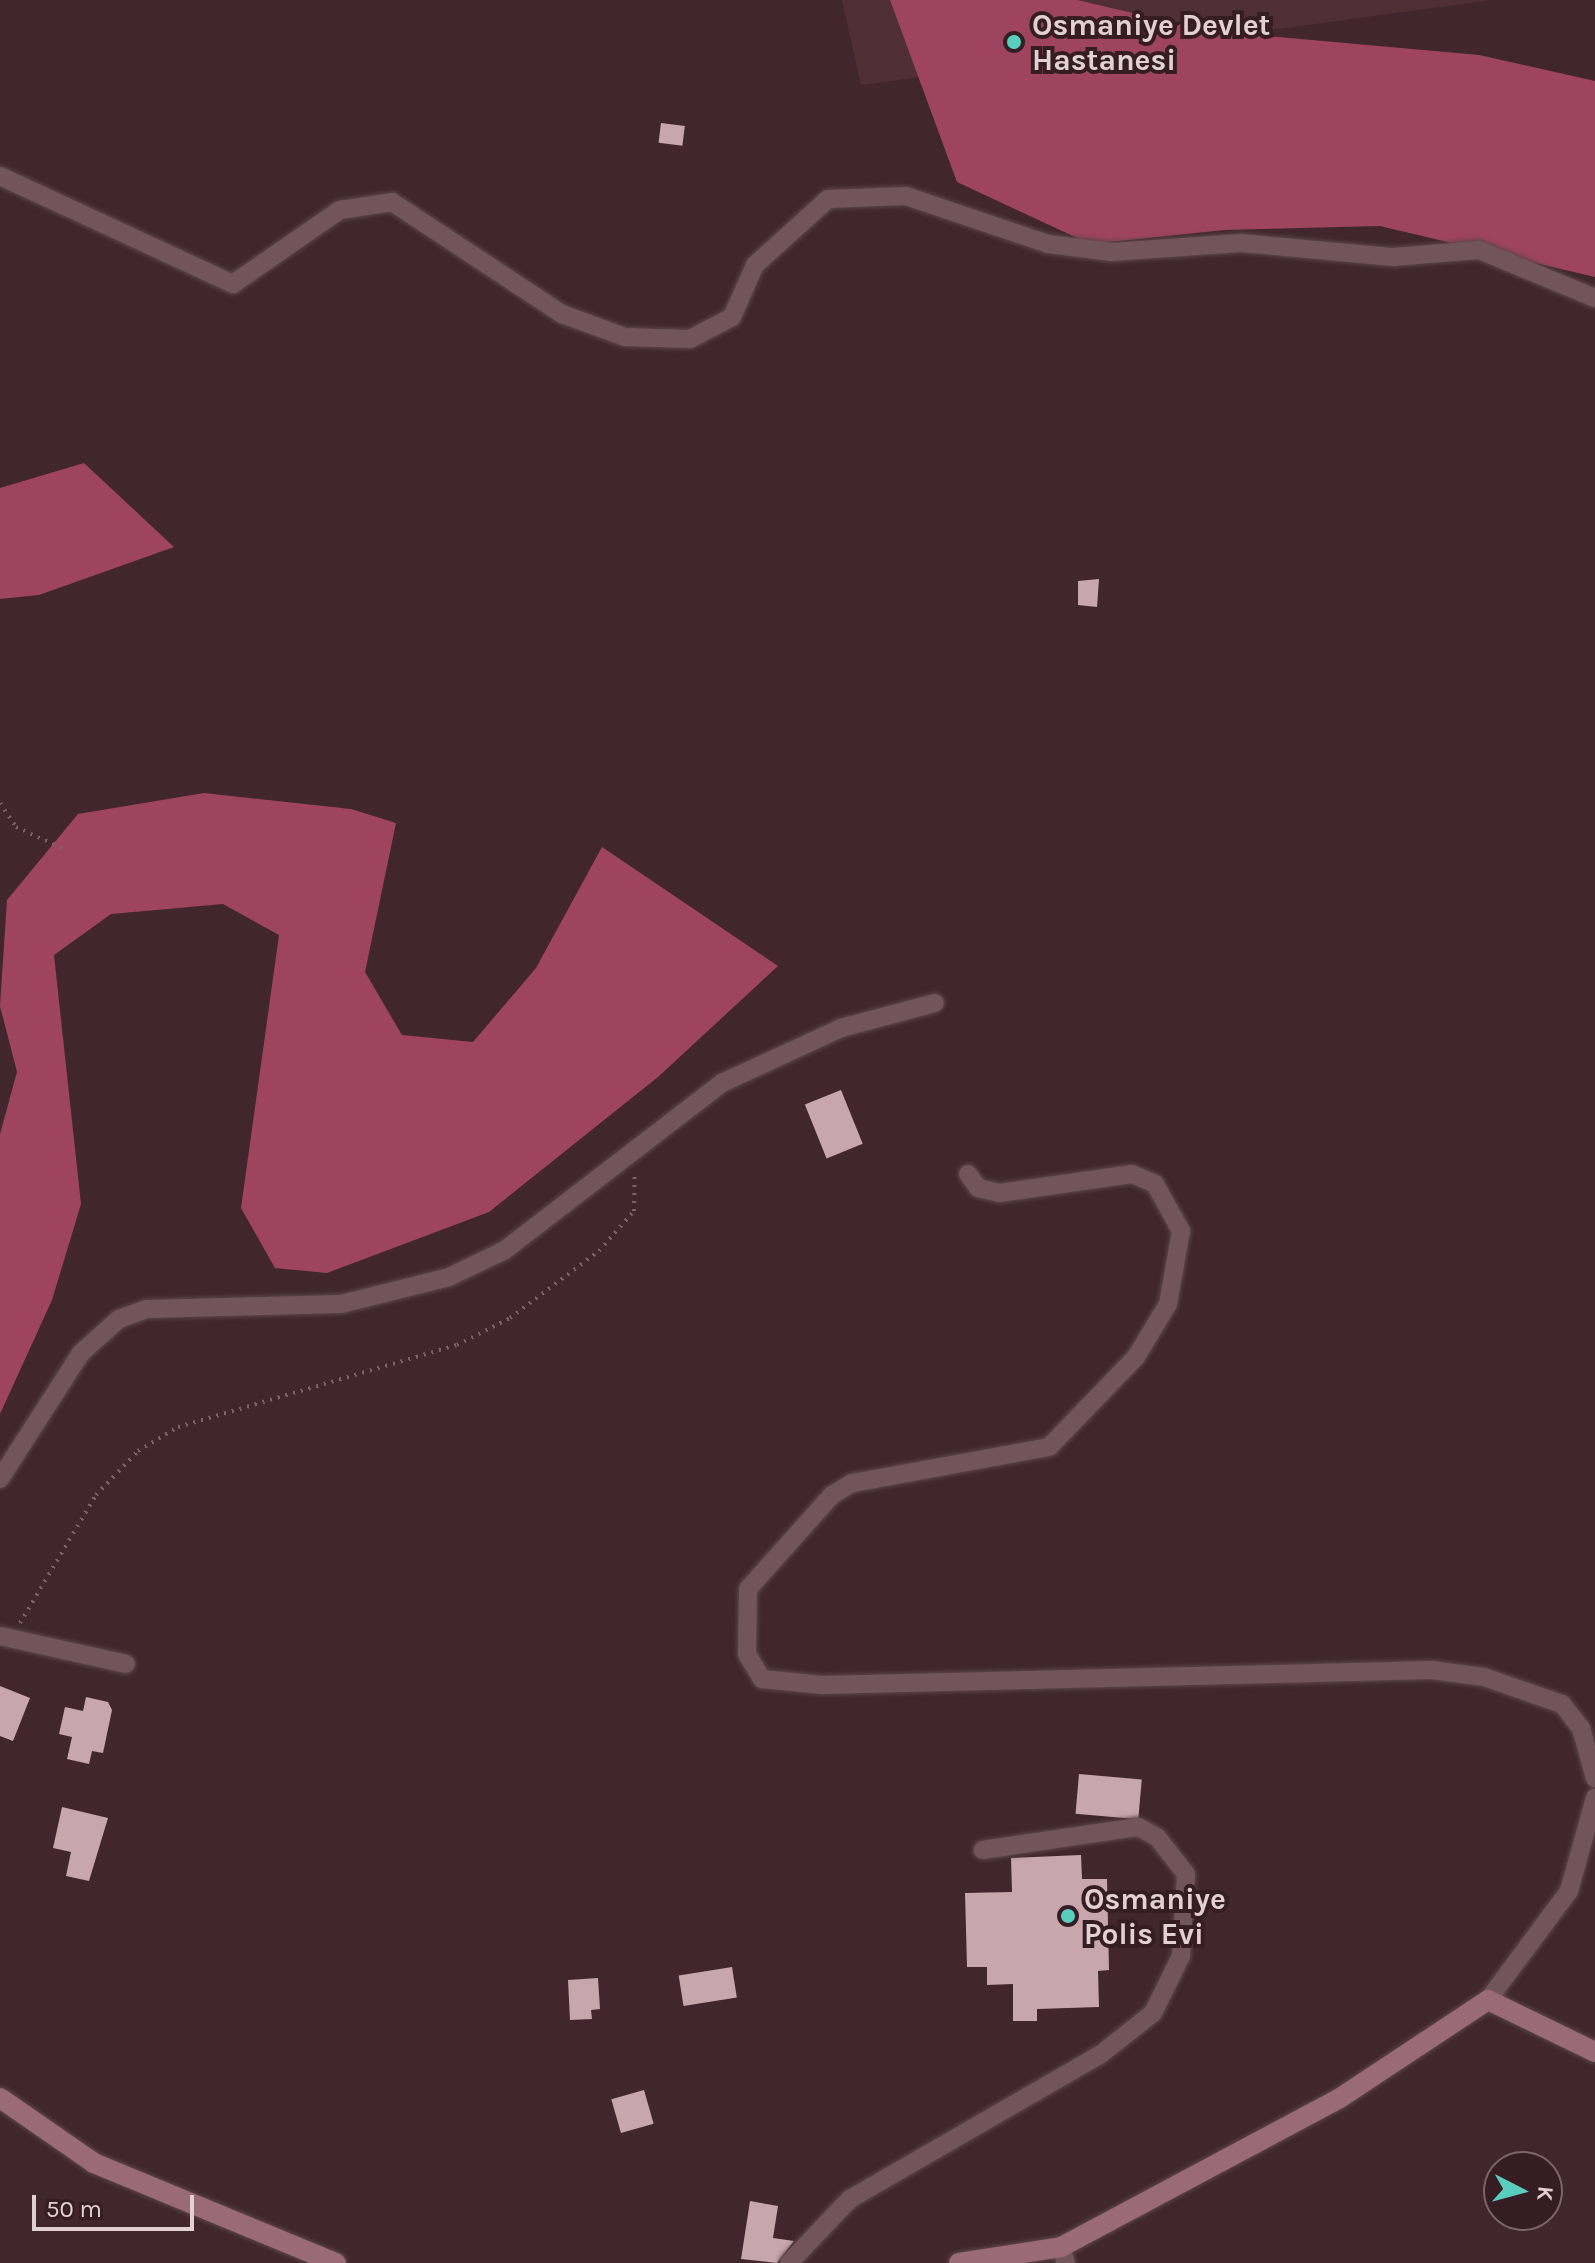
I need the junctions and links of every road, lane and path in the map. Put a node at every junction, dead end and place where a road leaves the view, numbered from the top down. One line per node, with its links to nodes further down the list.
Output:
1 (0, 176): 2 (street)
2 (1595, 298)
3 (0, 803): 4 (path)
4 (66, 850)
5 (935, 1003): 6 (street)
6 (632, 1158): 8 (street); 9 (path)
7 (968, 1174): 11 (street)
8 (0, 1479)
9 (5, 1637): 10 (street)
10 (126, 1664)
11 (1595, 1778)
12 (1595, 1798): 14 (street)
13 (983, 1850): 19 (street)
14 (1488, 2000): 15 (street); 17 (street)
15 (1595, 2052)
16 (0, 2098): 18 (street)
17 (1063, 2255): 20 (street)
18 (336, 2263)
19 (789, 2263)
20 (959, 2263)

